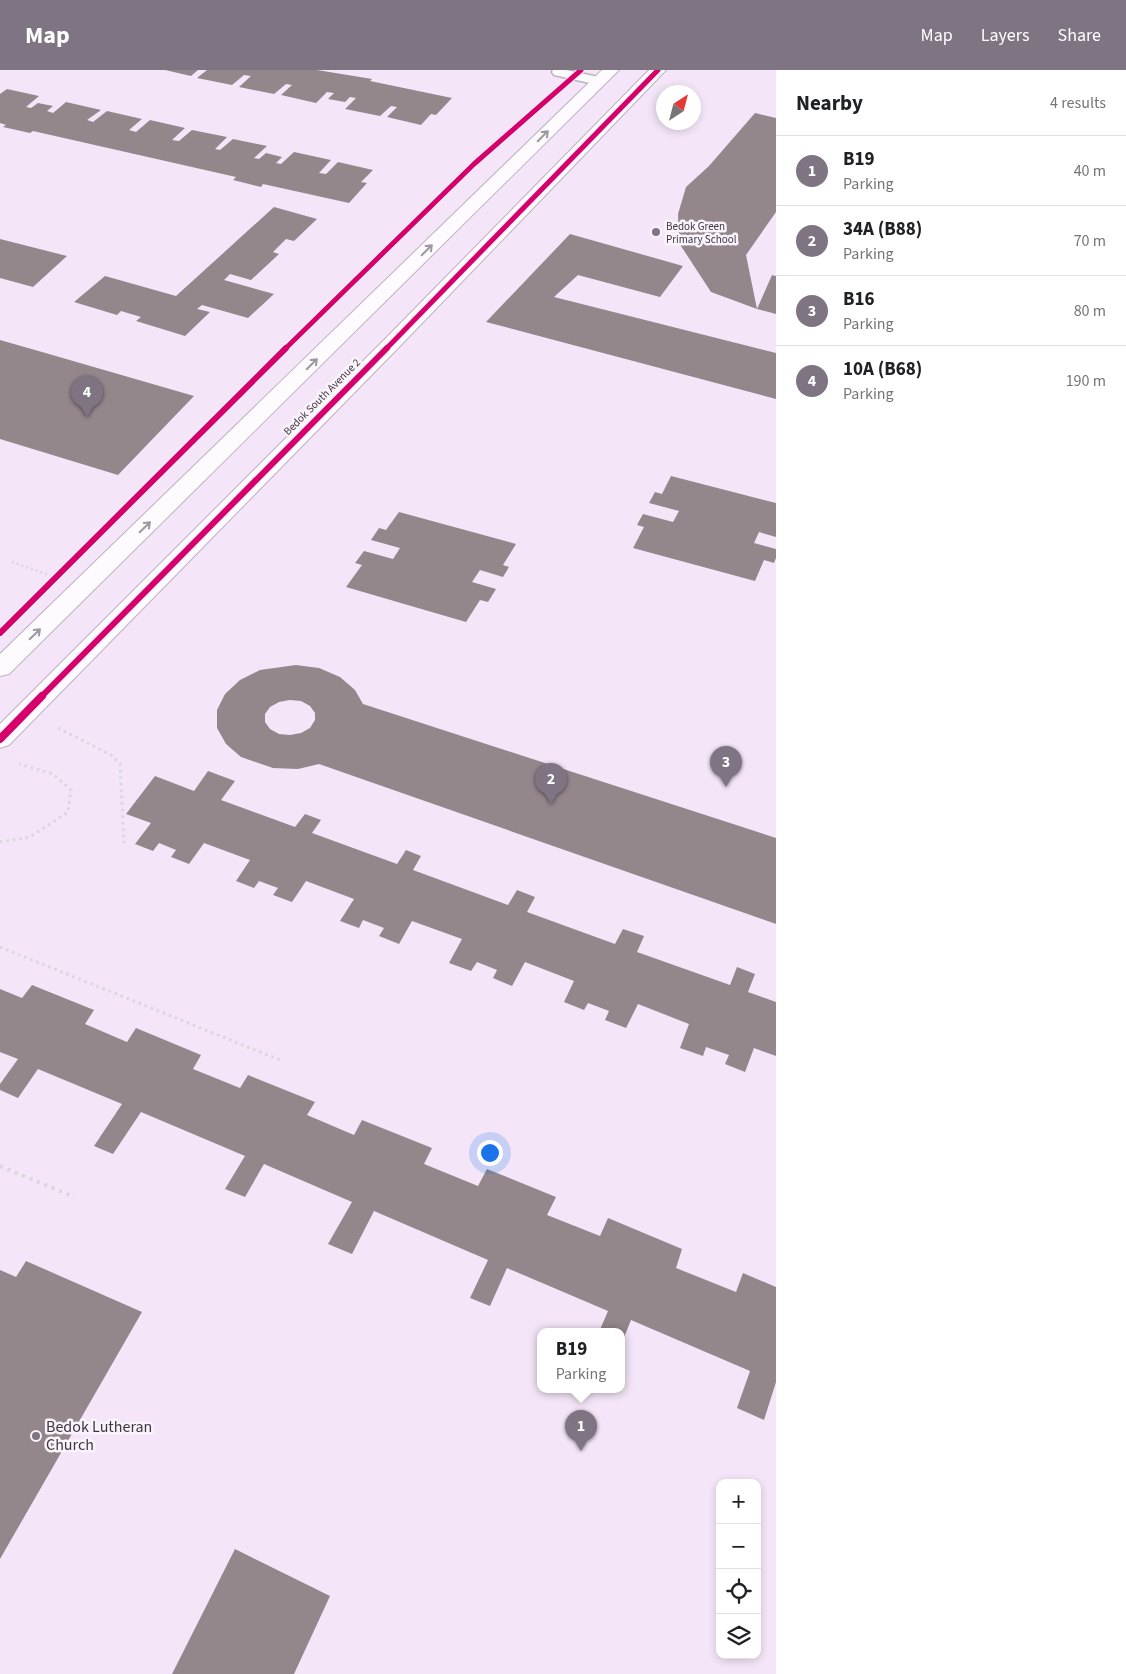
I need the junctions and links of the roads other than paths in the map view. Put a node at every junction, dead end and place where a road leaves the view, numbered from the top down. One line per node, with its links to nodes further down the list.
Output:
1 (658, 70): 5 (street, Bedok South Avenue 2)
2 (558, 72): 3 (lane)
3 (605, 76): 4 (street, one-way to 3)
4 (0, 668)
5 (0, 739)

